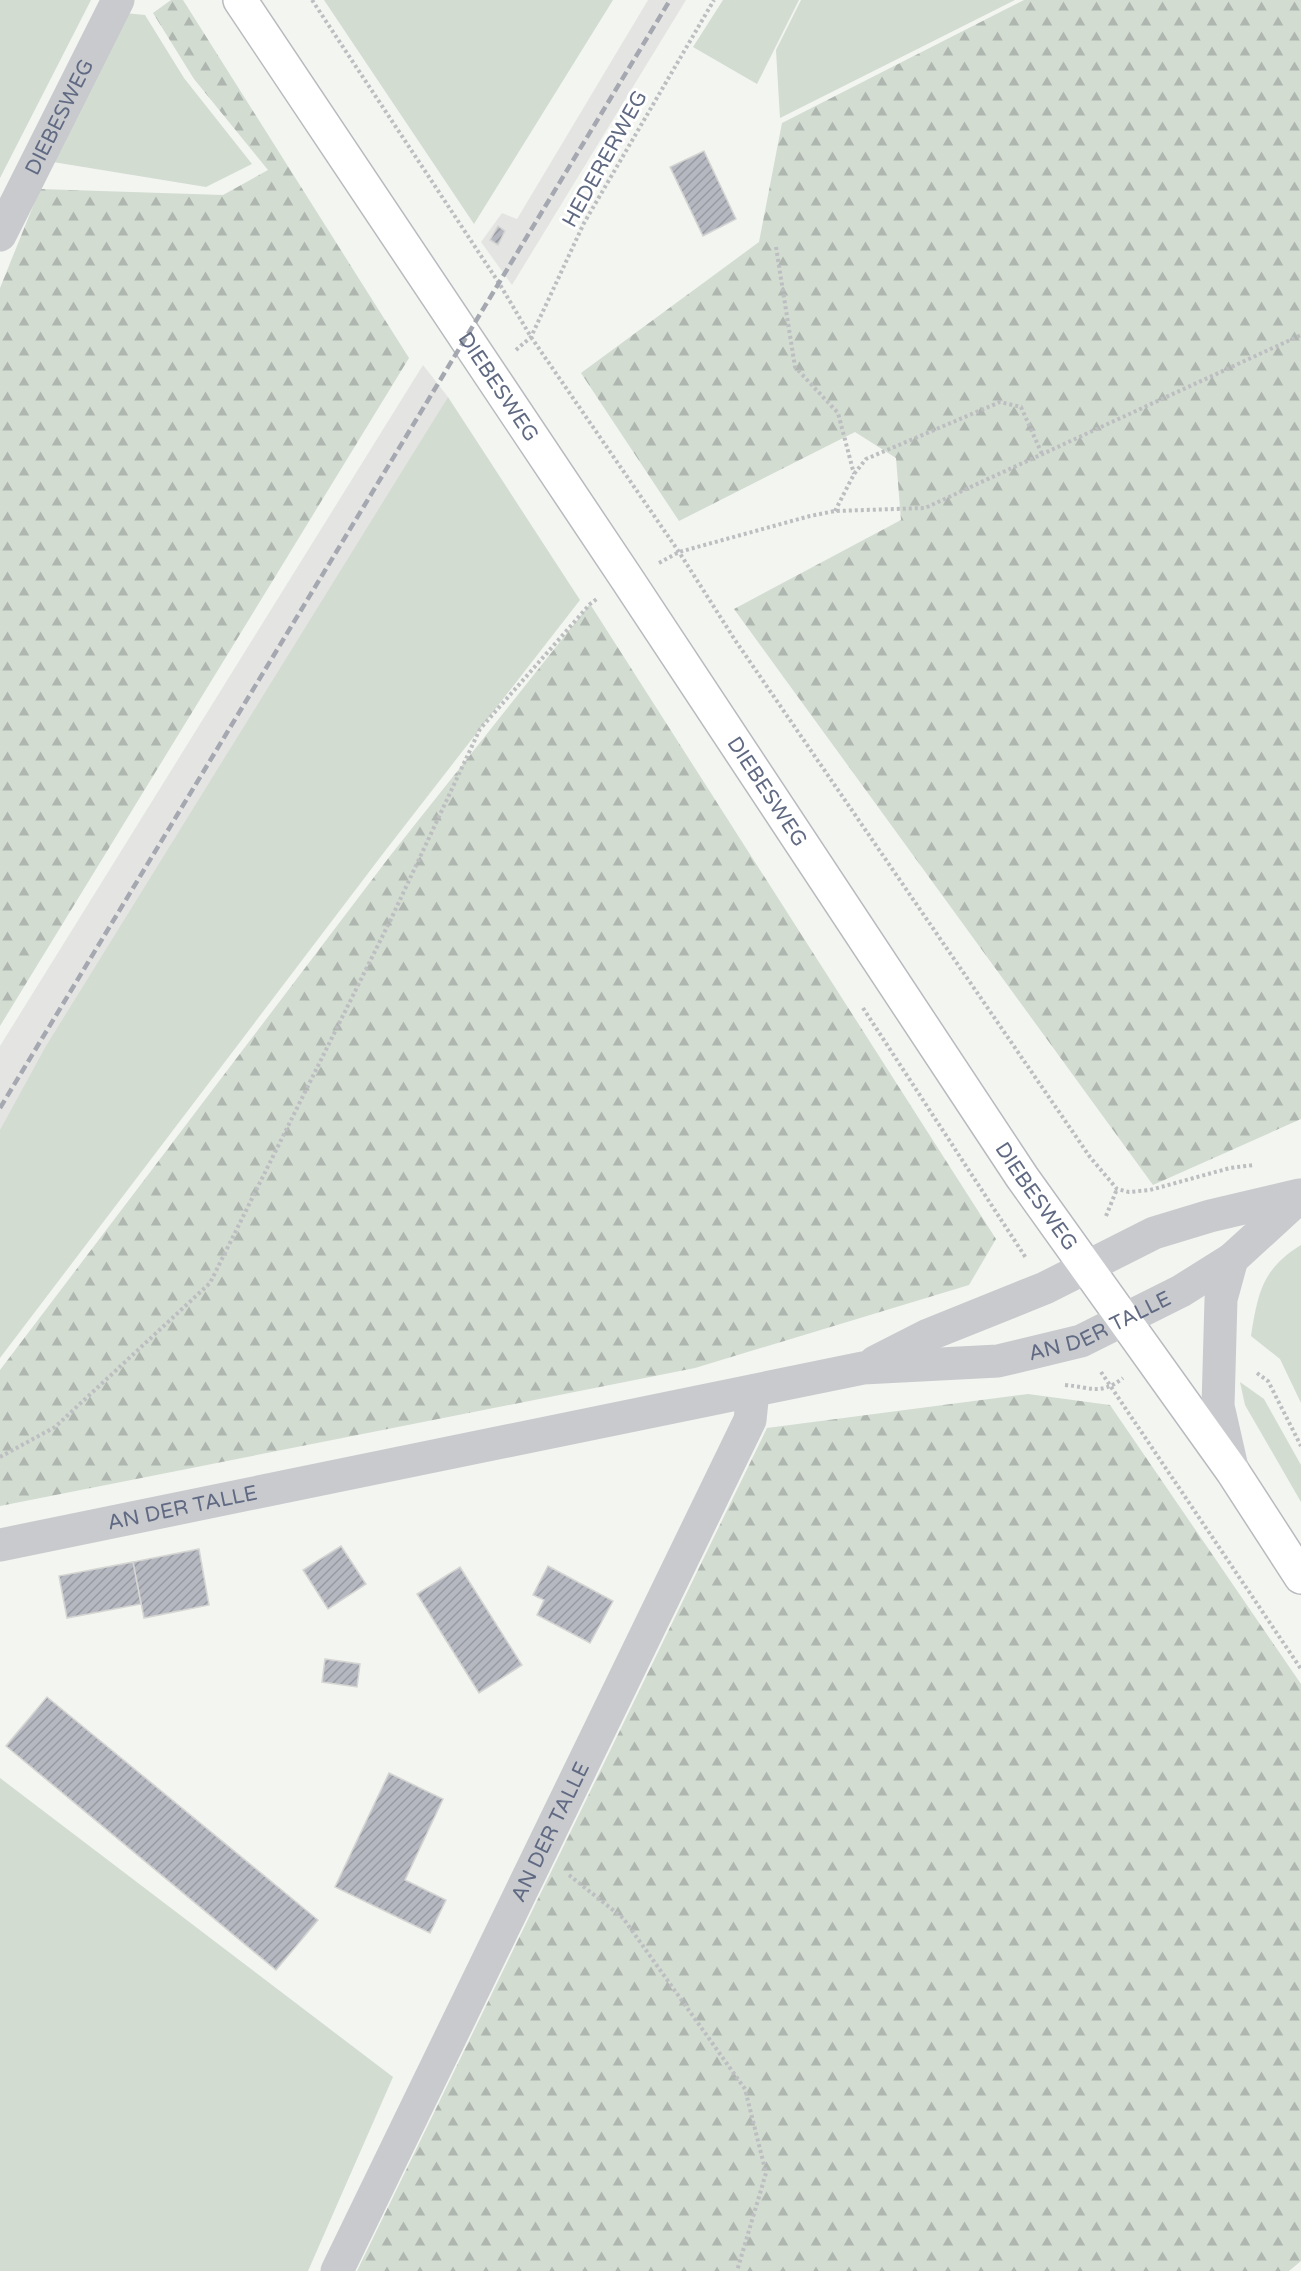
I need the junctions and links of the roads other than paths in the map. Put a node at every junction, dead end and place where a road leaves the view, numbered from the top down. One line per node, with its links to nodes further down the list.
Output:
1 (118, 0): 3 (street, DIEBESWEG)
2 (240, 0): 6 (main road, DIEBESWEG)
3 (0, 236)
4 (1301, 1195): 5 (street, AN DER TALLE); 6 (street, AN DER TALLE)
5 (1232, 1260): 7 (street, AN DER TALLE); 10 (street)
6 (1086, 1266): 7 (main road, DIEBESWEG); 8 (street, AN DER TALLE)
7 (1124, 1319): 8 (street, AN DER TALLE); 10 (main road, DIEBESWEG)
8 (863, 1368): 9 (street, AN DER TALLE)
9 (753, 1391): 11 (street, AN DER TALLE); 13 (street, AN DER TALLE)
10 (1233, 1472): 12 (main road, DIEBESWEG)
11 (0, 1545)
12 (1301, 1577)
13 (337, 2271)

